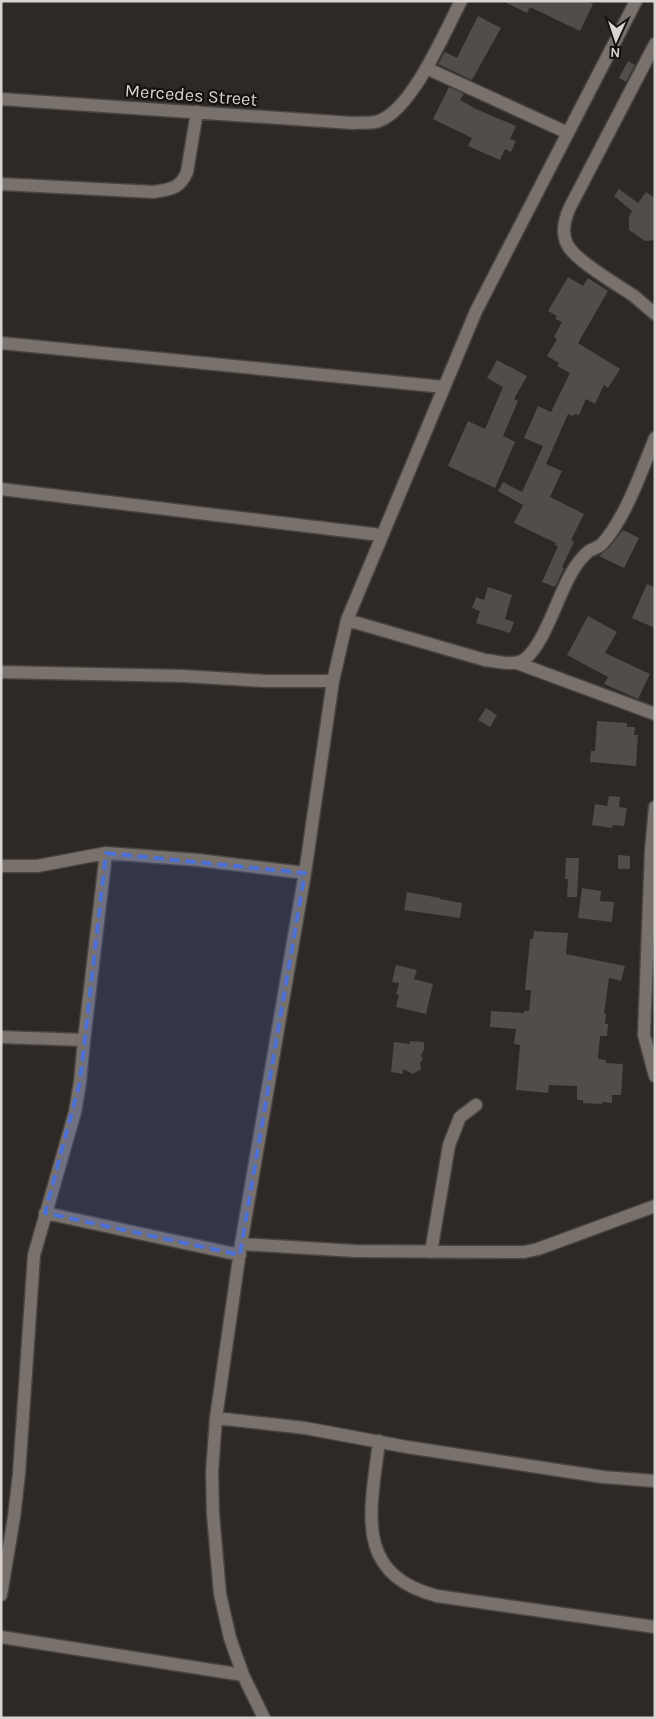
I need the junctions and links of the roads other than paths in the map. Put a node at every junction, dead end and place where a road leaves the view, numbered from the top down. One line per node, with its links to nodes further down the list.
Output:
1 (461, 1): 4 (street)
2 (636, 1): 7 (street)
3 (655, 44): 9 (street)
4 (426, 68): 6 (street, Mercedes Street); 7 (street)
5 (1, 99): 6 (street, Mercedes Street)
6 (197, 112): 8 (street)
7 (568, 133): 11 (street)
8 (1, 184)
9 (655, 314)
10 (1, 344): 11 (street)
11 (444, 387): 14 (street)
12 (655, 438): 16 (street)
13 (1, 489): 14 (street)
14 (381, 535): 15 (street)
15 (347, 620): 16 (street); 18 (street)
16 (517, 663): 19 (street)
17 (1, 672): 18 (street)
18 (333, 681): 23 (street)
19 (655, 714)
20 (655, 807): 26 (street)
21 (106, 853): 22 (street); 23 (street); 25 (street)
22 (1, 866)
23 (305, 873): 30 (street)
24 (1, 1037): 25 (street)
25 (84, 1040): 29 (street)
26 (655, 1076)
27 (476, 1105): 31 (street)
28 (655, 1206): 31 (street)
29 (45, 1213): 30 (street); 35 (street)
30 (240, 1250): 31 (street); 32 (street)
31 (431, 1252)
32 (216, 1418): 33 (street); 39 (street)
33 (379, 1441): 34 (street); 37 (street)
34 (655, 1481)
35 (8, 1516): 36 (street)
36 (1, 1594)
37 (655, 1627)
38 (1, 1637): 39 (street)
39 (243, 1675): 40 (street)
40 (264, 1718)

